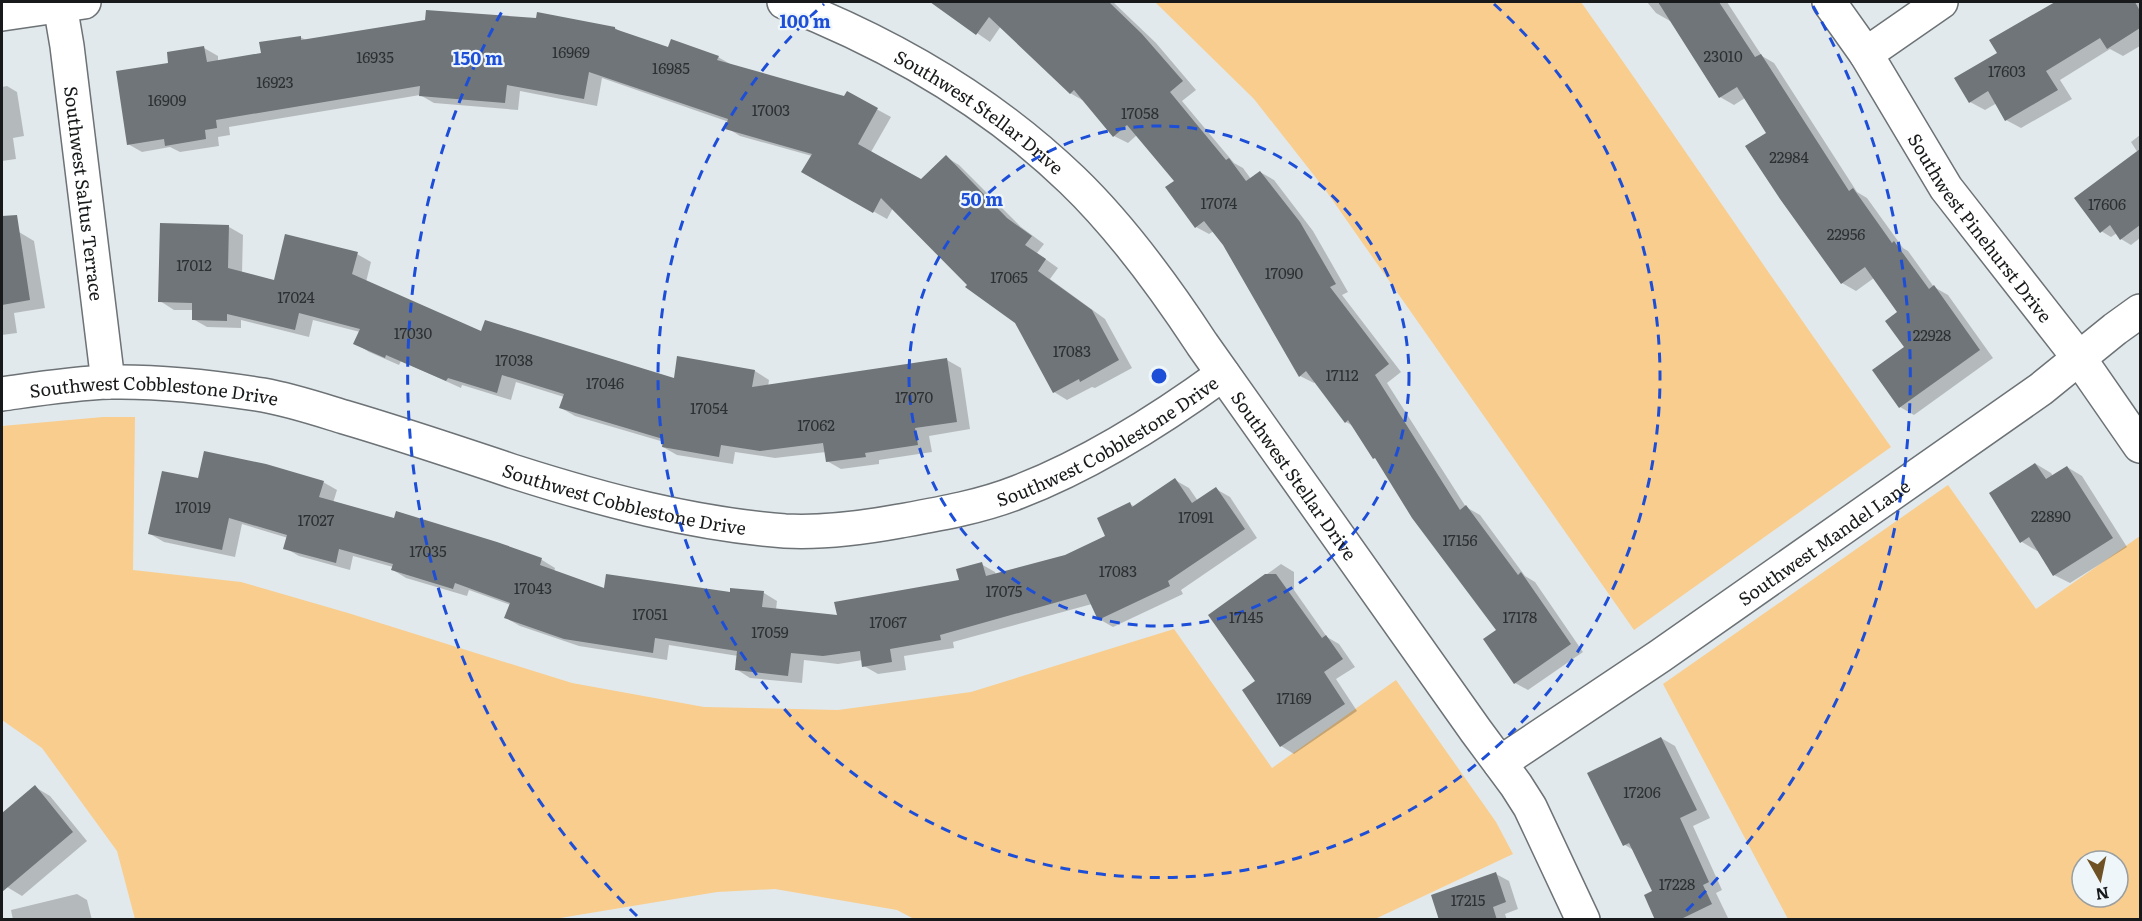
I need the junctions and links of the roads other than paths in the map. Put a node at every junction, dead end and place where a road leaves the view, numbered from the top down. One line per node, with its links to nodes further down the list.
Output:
1 (784, 2): 9 (street, Southwest Stellar Drive)
2 (1829, 2): 6 (street, Southwest Pinehurst Drive)
3 (1941, 2): 6 (street)
4 (72, 3): 5 (street); 10 (street, Southwest Saltus Terrace)
5 (2, 14)
6 (1866, 54): 8 (street, Southwest Pinehurst Drive)
7 (2140, 312): 8 (street, Southwest Mandel Lane)
8 (2079, 358): 12 (street, Southwest Pinehurst Drive); 13 (street, Southwest Mandel Lane)
9 (1223, 374): 10 (street, Southwest Cobblestone Drive); 13 (street, Southwest Stellar Drive)
10 (108, 382): 11 (street, Southwest Cobblestone Drive)
11 (2, 394)
12 (2140, 446)
13 (1500, 763): 14 (street, Southwest Stellar Drive)
14 (1583, 920)

